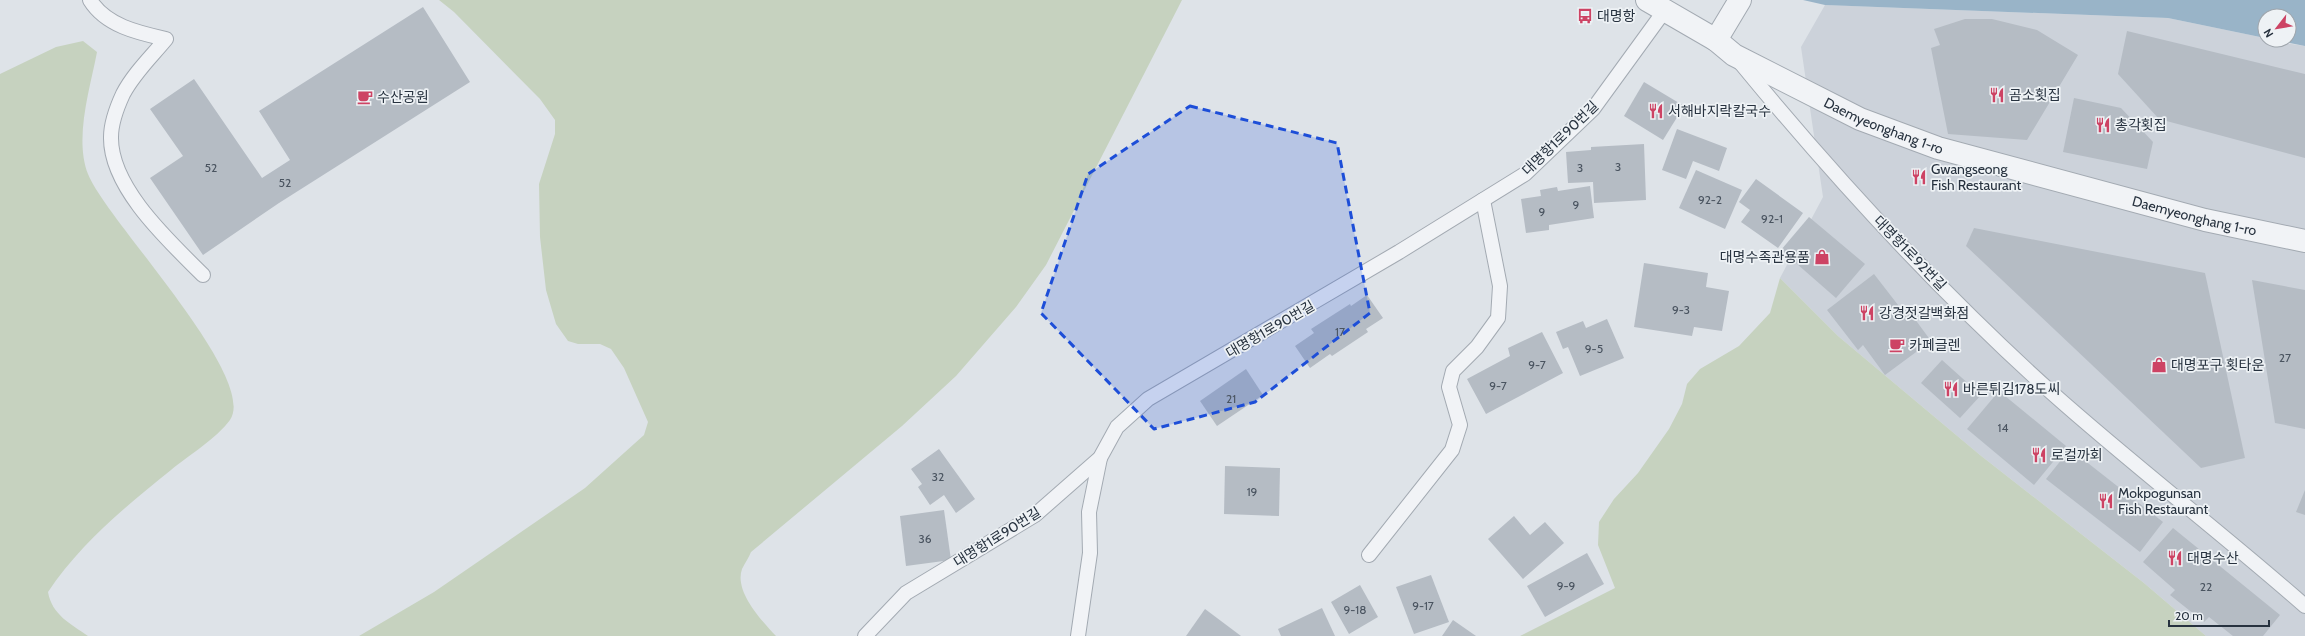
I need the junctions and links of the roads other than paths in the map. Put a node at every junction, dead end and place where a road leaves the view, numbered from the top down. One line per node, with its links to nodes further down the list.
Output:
1 (90, 0): 8 (lane)
2 (1740, 0): 4 (street)
3 (1656, 5): 4 (street, Daemyeonghang 1-ro); 6 (lane, 대명항1로90번길)
4 (1716, 40): 5 (street, Daemyeonghang 1-ro)
5 (1734, 55): 7 (street, Daemyeonghang 1-ro); 11 (lane, 대명항1로92번길)
6 (1483, 200): 9 (lane, 대명항1로90번길); 10 (lane)
7 (2305, 241)
8 (203, 275)
9 (1100, 458): 12 (lane, 대명항1로90번길); 13 (lane)
10 (1369, 555)
11 (2305, 606)
12 (865, 636)
13 (1078, 636)

